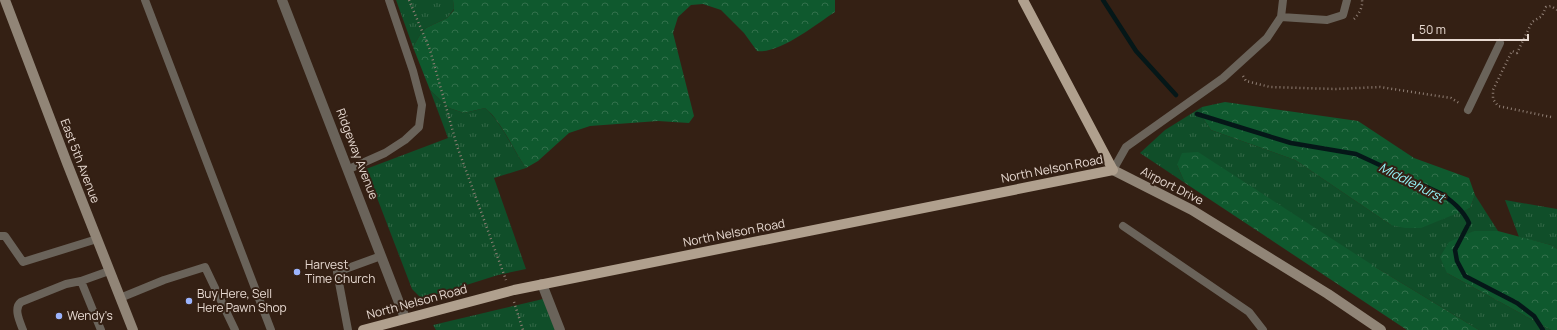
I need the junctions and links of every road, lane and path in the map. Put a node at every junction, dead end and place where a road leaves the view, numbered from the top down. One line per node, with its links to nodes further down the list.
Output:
1 (5, 0): 21 (main road, East 5th Avenue)
2 (145, 0): 34 (lane)
3 (282, 0): 17 (street, Ridgeway Avenue)
4 (389, 0): 17 (lane)
5 (409, 0): 26 (path)
6 (1024, 0): 18 (main road)
7 (1283, 0): 11 (lane)
8 (1347, 0): 11 (lane)
9 (1362, 0): 12 (path)
10 (1557, 10): 16 (path)
11 (1281, 17): 18 (lane)
12 (1353, 19)
13 (1500, 43): 15 (lane)
14 (1245, 72): 15 (path)
15 (1468, 110)
16 (1551, 117)
17 (349, 169): 22 (street, Ridgeway Avenue)
18 (1113, 170): 25 (main road, North Nelson Road); 29 (main road, Airport Drive)
19 (1123, 226): 39 (lane)
20 (0, 236): 21 (lane)
21 (97, 239): 23 (main road, East 5th Avenue)
22 (381, 256): 28 (street, Ridgeway Avenue); 35 (lane)
23 (110, 271): 24 (lane); 27 (main road, East 5th Avenue)
24 (78, 282): 30 (lane); 31 (lane)
25 (542, 284): 26 (main road, North Nelson Road); 38 (street)
26 (510, 291): 28 (main road, North Nelson Road); 37 (path)
27 (120, 298): 32 (main road, East 5th Avenue); 33 (lane)
28 (405, 318): 36 (main road, North Nelson Road)
29 (1376, 329)
30 (23, 330)
31 (101, 330)
32 (132, 330)
33 (235, 330)
34 (271, 330)
35 (348, 330)
36 (363, 330)
37 (523, 330)
38 (560, 330)
39 (1262, 330)

